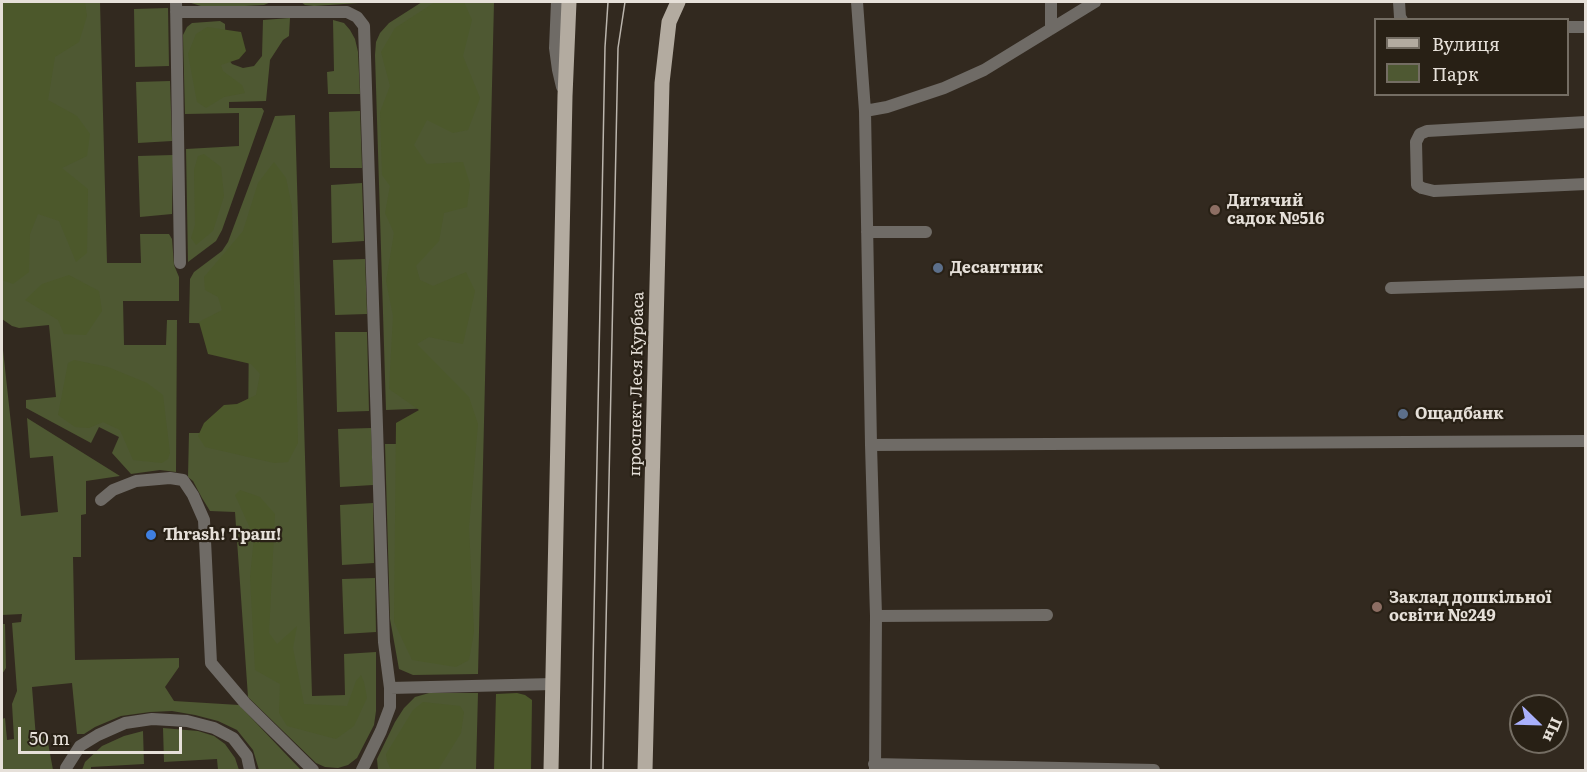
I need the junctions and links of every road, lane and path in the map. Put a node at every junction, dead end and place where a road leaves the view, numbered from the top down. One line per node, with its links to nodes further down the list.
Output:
1 (557, 2): 14 (street)
2 (569, 2): 14 (main road)
3 (678, 2): 37 (main road, проспект Леся Курбаса)
4 (857, 2): 15 (street)
5 (1051, 2): 13 (street)
6 (1095, 2): 13 (street)
7 (1400, 2): 10 (street)
8 (176, 7): 9 (street); 20 (street)
9 (288, 7): 29 (street)
10 (1401, 18)
11 (1569, 27): 12 (street)
12 (1586, 27)
13 (1051, 29): 15 (street)
14 (565, 96): 28 (main road)
15 (865, 111): 18 (street)
16 (1586, 122): 17 (street)
17 (1586, 184)
18 (867, 232): 19 (street); 24 (street)
19 (926, 232)
20 (180, 263)
21 (1586, 282): 22 (street)
22 (1391, 288)
23 (1586, 441): 24 (street)
24 (871, 445): 27 (street)
25 (101, 500): 34 (street)
26 (1047, 615): 27 (street)
27 (876, 616): 30 (street)
28 (553, 684): 29 (street); 36 (main road)
29 (390, 688): 35 (street)
30 (875, 767): 31 (street)
31 (1154, 770)
32 (66, 771): 33 (street)
33 (250, 771)
34 (313, 771)
35 (362, 771)
36 (551, 771)
37 (645, 771)

